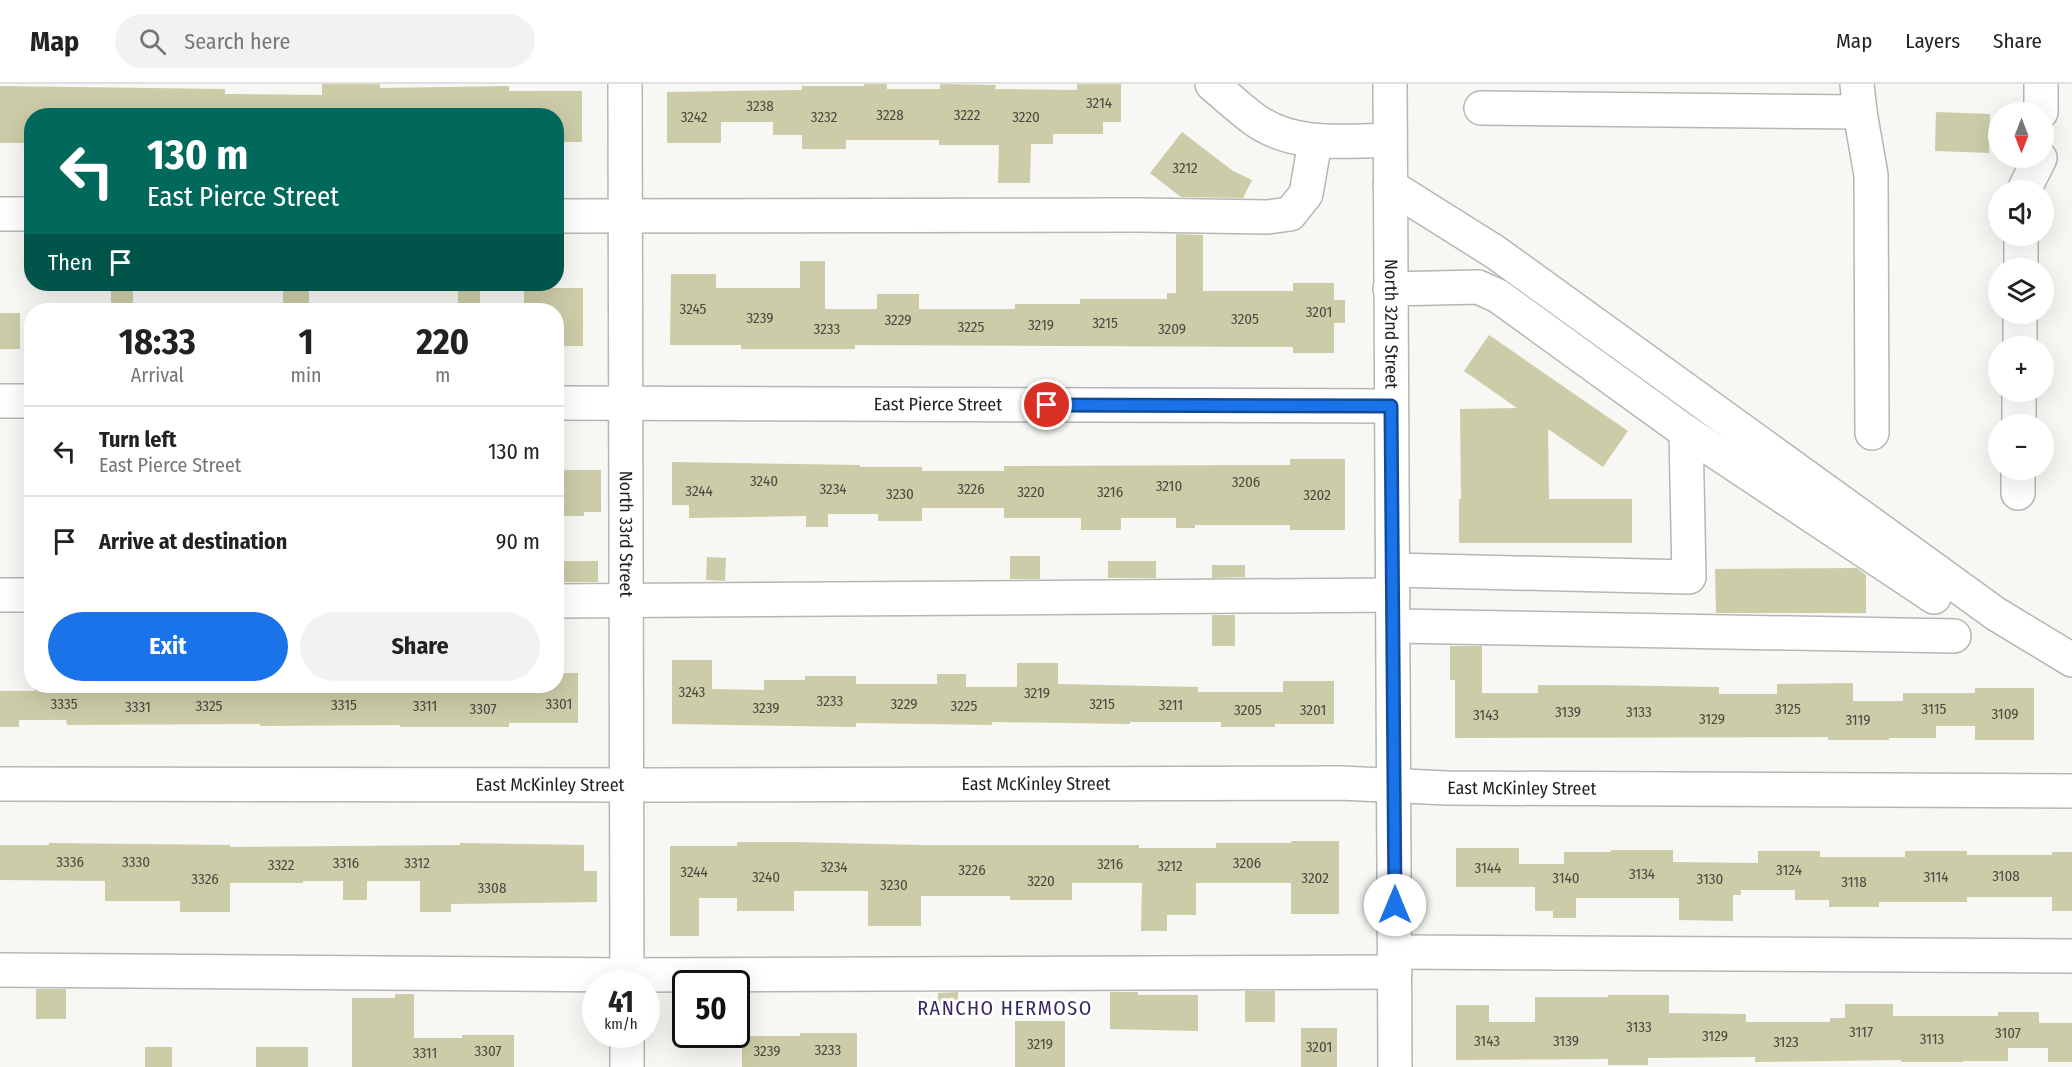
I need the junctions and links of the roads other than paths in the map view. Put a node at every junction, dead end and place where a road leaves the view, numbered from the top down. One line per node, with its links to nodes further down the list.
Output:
1 (625, 84): 14 (street, North 33rd Street)
2 (1212, 84): 9 (street)
3 (1390, 84): 8 (street, North 32nd Street)
4 (2041, 84): 6 (street)
5 (1859, 98): 7 (street); 22 (street)
6 (2041, 102)
7 (1481, 108)
8 (1390, 140): 9 (street); 10 (street, North 32nd Street)
9 (1314, 142): 14 (street)
10 (1390, 186): 15 (street, North 32nd Street); 30 (street)
11 (0, 214): 12 (street)
12 (24, 214)
13 (564, 216): 14 (street)
14 (625, 216): 19 (street, North 33rd Street)
15 (1390, 289): 20 (street, North 32nd Street); 21 (street)
16 (0, 401): 17 (street)
17 (24, 401)
18 (564, 404): 19 (street, East Pierce Street)
19 (624, 404): 20 (street, East Pierce Street); 28 (street, North 33rd Street)
20 (1391, 406): 25 (street, North 32nd Street)
21 (1686, 432): 25 (street); 26 (street)
22 (1872, 433)
23 (0, 595): 24 (street)
24 (24, 596)
25 (1393, 597): 28 (street); 29 (street); 33 (street, North 32nd Street)
26 (1934, 597)
27 (564, 601): 28 (street)
28 (627, 602): 32 (street, North 33rd Street)
29 (1954, 636)
30 (2072, 660)
31 (0, 784): 32 (street, East McKinley Street)
32 (627, 785): 33 (street, East McKinley Street); 38 (street, North 33rd Street)
33 (1395, 785): 34 (street, East McKinley Street); 36 (street, North 32nd Street)
34 (2072, 791)
35 (2072, 956): 36 (street)
36 (1395, 962): 40 (street); 43 (street, North 32nd Street)
37 (0, 970): 39 (street)
38 (627, 970)
39 (582, 979)
40 (660, 979)
41 (627, 1048): 42 (street)
42 (627, 1067)
43 (1395, 1067)

